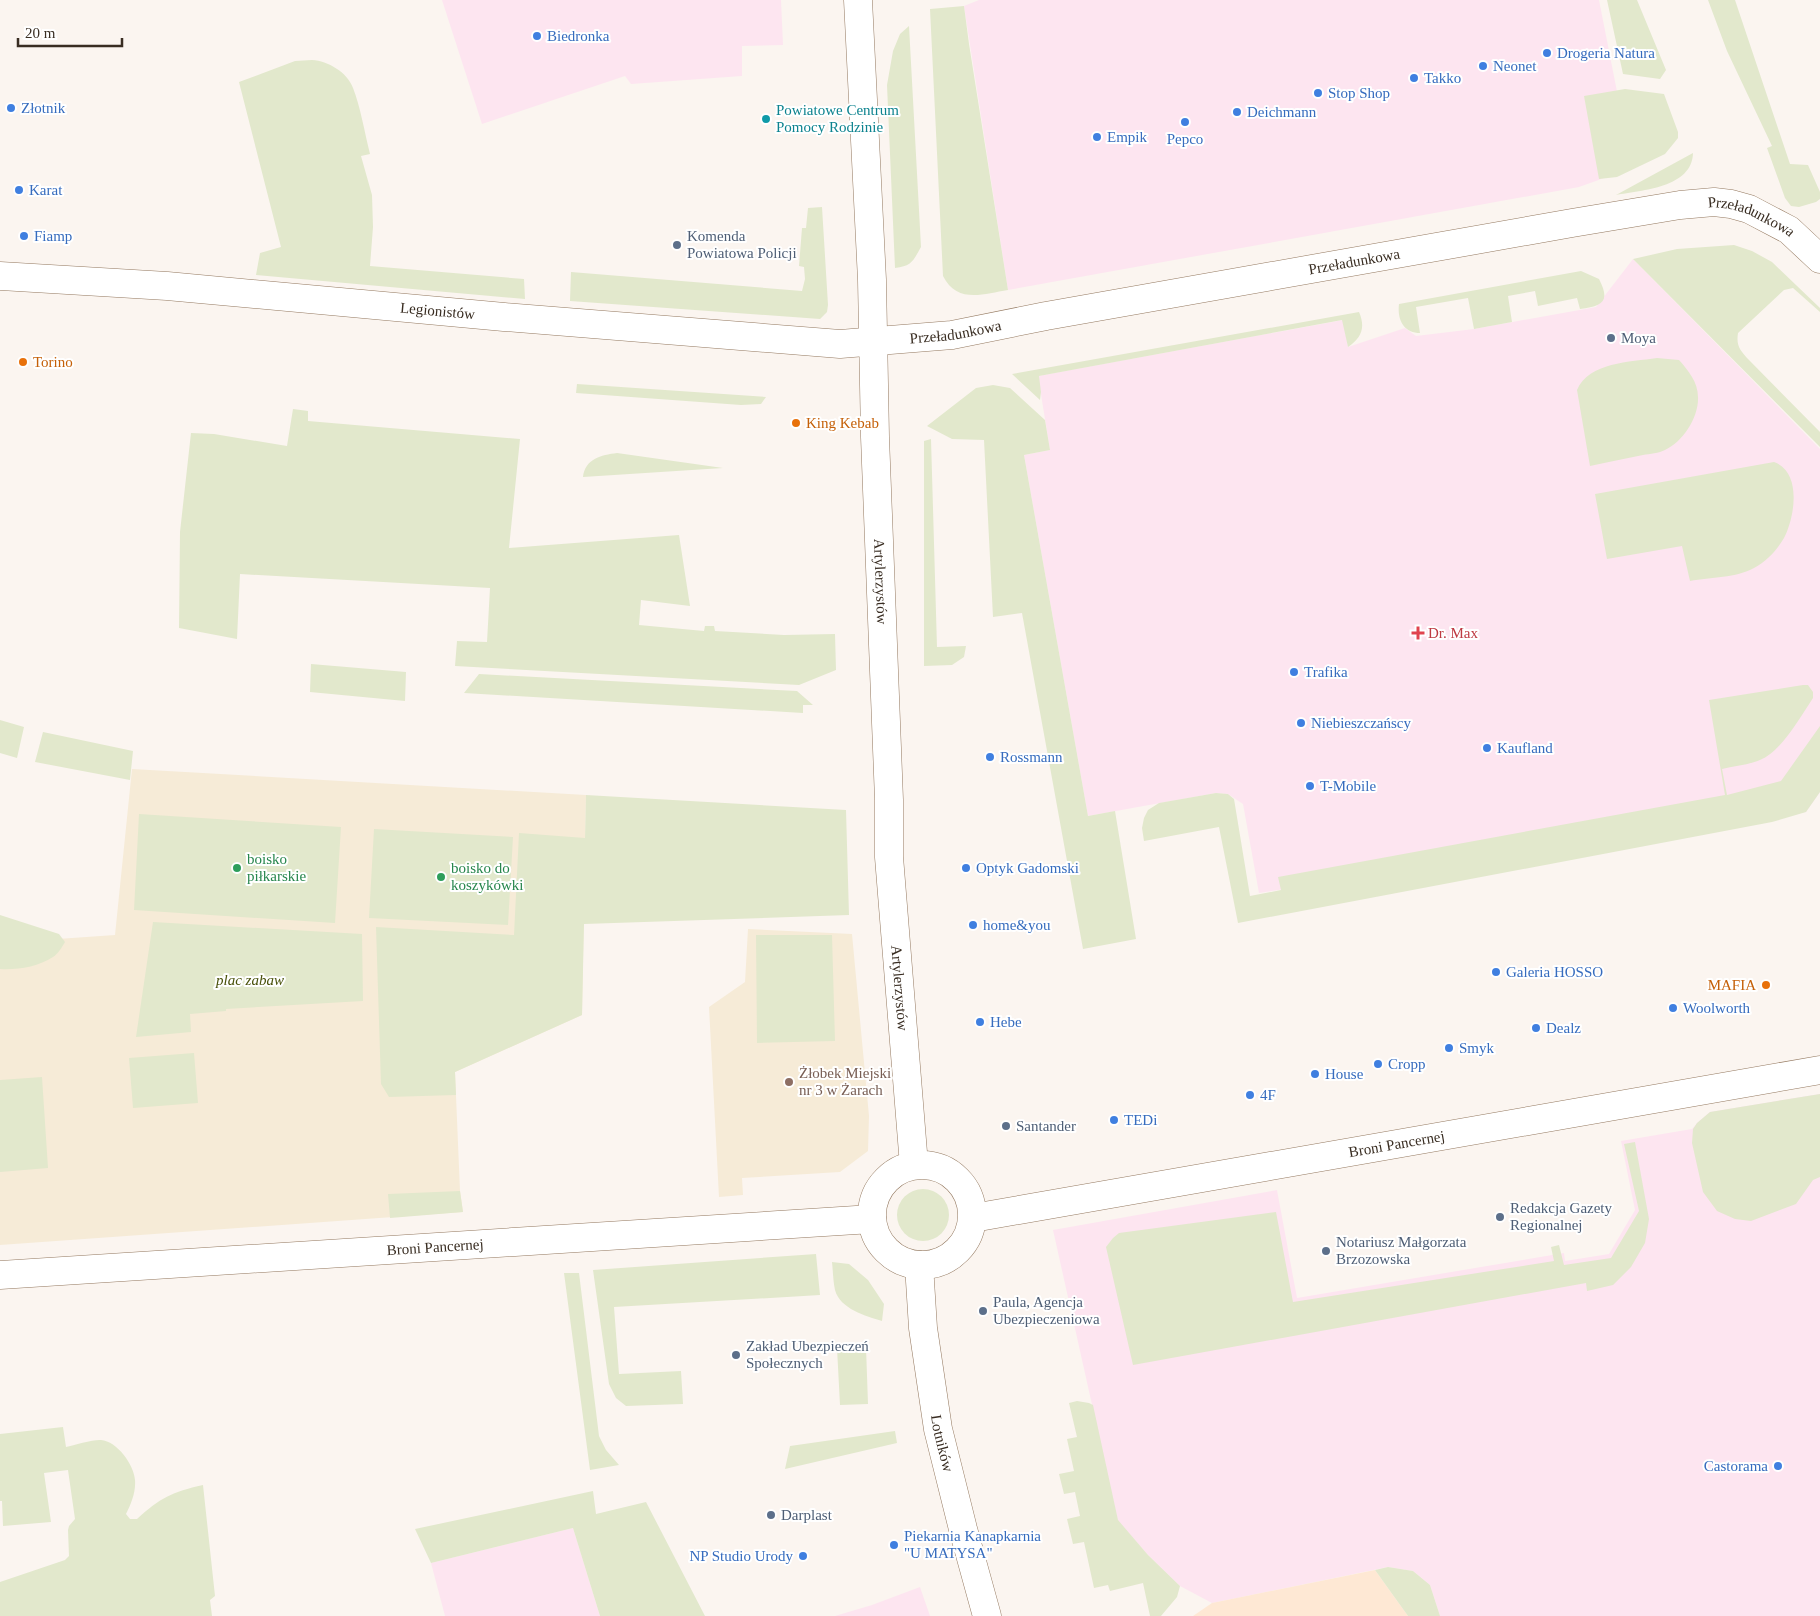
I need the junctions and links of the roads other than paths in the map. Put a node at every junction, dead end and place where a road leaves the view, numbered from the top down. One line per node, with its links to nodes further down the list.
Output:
1 (858, 0): 4 (street, Artylerzystów)
2 (1820, 259): 4 (street, Przeładunkowa)
3 (0, 276): 4 (street, Legionistów)
4 (873, 340): 6 (street, Artylerzystów)
5 (1820, 1070): 7 (street, Broni Pancernej)
6 (914, 1165): 7 (street); 8 (street)
7 (973, 1218): 9 (street)
8 (872, 1219): 9 (street); 10 (street, Broni Pancernej)
9 (919, 1265): 11 (street, Lotników)
10 (0, 1275)
11 (987, 1616)

